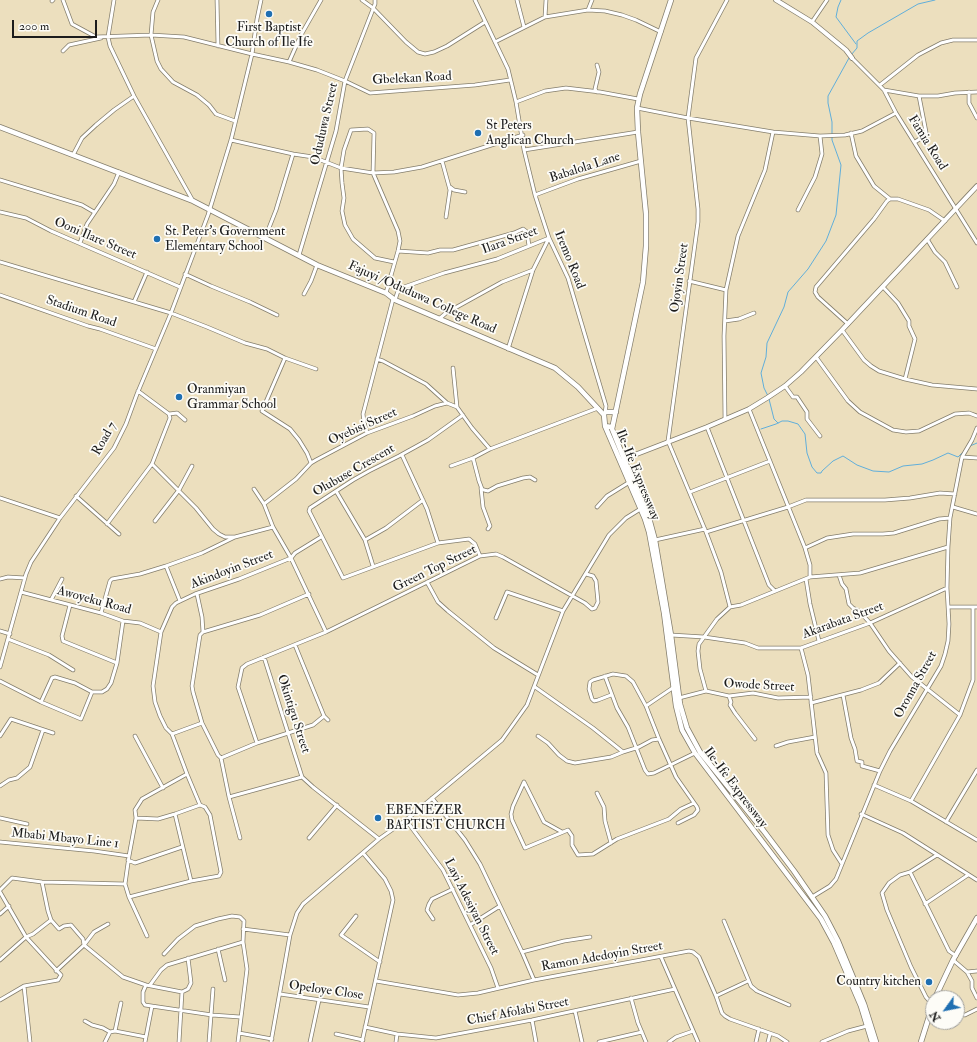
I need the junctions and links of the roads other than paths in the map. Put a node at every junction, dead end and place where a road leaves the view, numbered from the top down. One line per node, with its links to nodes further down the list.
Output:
1 (63, 0): 25 (street)
2 (114, 0): 25 (street)
3 (158, 0): 24 (street)
4 (217, 0): 28 (street)
5 (261, 0): 30 (street, Road 7)
6 (321, 0): 32 (street)
7 (362, 0): 17 (street)
8 (375, 0): 17 (street, Oduduwa Street)
9 (475, 0): 20 (street, Iremo Road)
10 (517, 0): 22 (street)
11 (546, 0): 19 (street)
12 (592, 0): 18 (street)
13 (671, 0): 23 (main road)
14 (726, 0): 47 (street, Ojoyin Street)
15 (776, 0): 21 (street)
16 (827, 0): 21 (street)
17 (373, 8): 20 (street); 35 (street, Oduduwa Street)
18 (588, 10): 19 (street); 23 (street)
19 (545, 17): 22 (street)
20 (485, 22): 27 (street, Iremo Road)
21 (812, 22): 31 (street)
22 (524, 27): 27 (street)
23 (661, 32): 43 (main road)
24 (151, 35): 25 (street, Gbelekan Road); 28 (street, Gbelekan Road); 49 (street)
25 (108, 37): 29 (street); 41 (street)
26 (977, 40): 36 (street)
27 (494, 42): 34 (street, Iremo Road)
28 (218, 46): 30 (street, Gbelekan Road)
29 (63, 51)
30 (252, 54): 32 (street, Gbelekan Road); 49 (street, Road 7)
31 (852, 58): 36 (street, Famia Road)
32 (290, 62): 35 (street, Gbelekan Road)
33 (597, 65): 38 (street)
34 (510, 80): 35 (street, Gbelekan Road); 44 (street, Iremo Road)
35 (345, 81): 63 (street, Oduduwa Street)
36 (880, 85): 37 (street, Famia Road)
37 (884, 90): 42 (street); 46 (street, Famia Road)
38 (597, 92): 43 (street); 44 (street)
39 (969, 92): 40 (street); 42 (street); 48 (street)
40 (977, 92)
41 (134, 96): 59 (street); 73 (street)
42 (919, 96): 57 (street)
43 (638, 99): 45 (main road)
44 (516, 102): 54 (street, Iremo Road)
45 (637, 108): 47 (street); 51 (main road)
46 (896, 113): 53 (street); 57 (street, Famia Road)
47 (688, 118): 52 (street); 95 (street, Ojoyin Street)
48 (977, 118)
49 (235, 121): 56 (street, Road 7)
50 (0, 127): 59 (main road, Fajuyi /Oduduwa College Road)
51 (638, 132): 58 (street); 62 (main road)
52 (773, 132): 55 (street); 99 (street)
53 (851, 134): 55 (street); 72 (street)
54 (523, 135): 58 (street, Iremo Road); 61 (street)
55 (820, 136): 76 (street)
56 (231, 140): 60 (street); 75 (street, Road 7)
57 (914, 142): 74 (street, Famia Road)
58 (524, 150): 71 (street, Iremo Road)
59 (72, 154): 65 (main road, Fajuyi /Oduduwa College Road)
60 (293, 154): 63 (street); 81 (street)
61 (442, 161): 66 (street); 68 (street)
62 (641, 161): 71 (street, Babalola Lane); 127 (main road)
63 (327, 162): 64 (street); 88 (street, Oduduwa Street)
64 (341, 168): 66 (street); 66 (street); 90 (street)
65 (119, 172): 73 (main road, Fajuyi /Oduduwa College Road); 78 (street)
66 (373, 173): 87 (street)
67 (0, 180): 78 (street)
68 (450, 187): 70 (street); 79 (street)
69 (976, 189): 74 (street)
70 (465, 192)
71 (535, 195): 82 (street, Iremo Road)
72 (890, 199): 80 (street); 110 (street)
73 (193, 201): 75 (main road, Fajuyi /Oduduwa College Road)
74 (956, 208): 80 (street); 85 (street, Famia Road)
75 (210, 210): 81 (main road, Fajuyi /Oduduwa College Road); 94 (street, Road 7)
76 (798, 210)
77 (0, 212): 84 (street, Ooni Ilare Street)
78 (94, 212): 84 (street)
79 (446, 217)
80 (945, 220): 83 (street)
81 (265, 238): 88 (main road, Fajuyi /Oduduwa College Road)
82 (549, 238): 86 (street, Ilara Street); 92 (street, Ilara Street); 128 (street, Iremo Road)
83 (927, 239): 97 (street); 98 (street)
84 (80, 243): 93 (street, Ooni Ilare Street)
85 (977, 243)
86 (528, 246): 87 (street); 103 (street, Ilara Street)
87 (398, 251): 90 (street)
88 (299, 255): 91 (main road, Fajuyi /Oduduwa College Road)
89 (0, 262): 104 (street)
90 (394, 262): 100 (street)
91 (317, 264): 100 (main road, Fajuyi /Oduduwa College Road); 102 (street)
92 (533, 270): 108 (street); 113 (street, Ilara Street)
93 (147, 272): 96 (street, Ooni Ilare Street); 104 (street)
94 (185, 274): 96 (street, Road 7); 107 (street)
95 (689, 280): 99 (street); 140 (street, Ojoyin Street)
96 (180, 287): 105 (street, Road 7)
97 (883, 287): 110 (street); 119 (street)
98 (957, 287)
99 (726, 290): 109 (street)
100 (386, 293): 103 (main road, Fajuyi /Oduduwa College Road)
101 (0, 294): 112 (street, Stadium Road)
102 (304, 294)
103 (394, 299): 108 (main road, Fajuyi /Oduduwa College Road); 116 (street)
104 (134, 302): 105 (street)
105 (171, 313): 112 (street, Road 7); 115 (street)
106 (754, 313): 109 (street)
107 (277, 316)
108 (439, 319): 113 (main road, Fajuyi /Oduduwa College Road)
109 (725, 321): 132 (street)
110 (848, 324): 111 (street)
111 (842, 330): 114 (street); 119 (street)
112 (156, 349): 122 (street, Road 7)
113 (508, 349): 125 (main road, Fajuyi /Oduduwa College Road)
114 (816, 357): 120 (street); 131 (street)
115 (285, 358): 118 (street); 148 (street)
116 (376, 359): 123 (street); 138 (street)
117 (453, 368): 124 (street)
118 (316, 369)
119 (905, 379): 121 (street)
120 (784, 386): 126 (street); 139 (street)
121 (977, 388)
122 (138, 391): 129 (street); 162 (street, Road 7)
123 (447, 403): 124 (street); 138 (street, Oyebisi Street)
124 (457, 407): 130 (street)
125 (598, 408): 128 (main road, Fajuyi /Oduduwa College Road); 141 (street)
126 (749, 409): 132 (street); 147 (street)
127 (616, 412): 128 (main road); 137 (main road)
128 (605, 413): 134 (main road)
129 (169, 414): 133 (street); 149 (street)
130 (463, 415): 141 (street); 142 (street, Olubuse Crescent)
131 (977, 416)
132 (725, 419): 135 (street)
133 (185, 420)
134 (605, 426): 137 (main road, Ile-Ife Expressway); 155 (main road, Ile-Ife Expressway)
135 (707, 427): 140 (street); 152 (street)
136 (977, 428): 143 (street)
137 (612, 429): 146 (main road, Ile-Ife Expressway)
138 (367, 433): 148 (street, Oyebisi Street)
139 (820, 436)
140 (668, 441): 146 (street); 160 (street)
141 (490, 449): 144 (street)
142 (402, 455): 159 (street, Olubuse Crescent); 165 (street)
143 (962, 456): 145 (street); 161 (street, Oronna Street)
144 (474, 458): 151 (street); 154 (street)
145 (977, 458)
146 (624, 459): 170 (main road, Ile-Ife Expressway)
147 (770, 461): 152 (street); 168 (street)
148 (310, 463): 166 (street, Oyebisi Street)
149 (152, 464): 158 (street); 176 (street)
150 (192, 466): 158 (street)
151 (451, 466)
152 (727, 477): 160 (street); 175 (street)
153 (535, 480): 156 (street)
154 (479, 481): 156 (street); 163 (street)
155 (628, 483): 167 (street); 170 (main road, Ile-Ife Expressway)
156 (492, 488): 163 (street)
157 (254, 489): 166 (street)
158 (178, 490): 174 (street); 181 (street)
159 (336, 491): 182 (street, Olubuse Crescent); 183 (street)
160 (690, 492): 179 (street)
161 (955, 494): 168 (street); 169 (street, Oronna Street)
162 (76, 496): 172 (street, Road 7); 176 (street)
163 (481, 497): 178 (street)
164 (0, 498): 172 (street)
165 (423, 500): 183 (street); 185 (street)
166 (264, 504): 177 (street)
167 (597, 507)
168 (788, 507): 175 (street); 187 (street)
169 (953, 507): 171 (street); 173 (street, Oronna Street)
170 (642, 508): 184 (main road, Ile-Ife Expressway); 192 (street); 238 (main road, Ile-Ife Expressway)
171 (977, 514)
172 (60, 518): 195 (street, Road 7)
173 (950, 518): 186 (street, Oronna Street); 187 (street)
174 (155, 521)
175 (744, 521): 179 (street); 201 (street)
176 (107, 524): 180 (street)
177 (273, 526): 181 (street); 189 (street)
178 (488, 529)
179 (706, 531): 184 (street); 209 (street)
180 (119, 534)
181 (235, 537): 190 (street)
182 (321, 537): 189 (street, Akindoyin Street); 191 (street, Olubuse Crescent)
183 (364, 540): 191 (street)
184 (655, 540): 223 (main road, Ile-Ife Expressway)
185 (438, 543): 188 (street, Olubuse Crescent); 191 (street, Olubuse Crescent)
186 (948, 547): 193 (street); 200 (street, Oronna Street)
187 (805, 548): 194 (street)
188 (480, 556): 199 (street, Green Top Street); 205 (street, Green Top Street)
189 (291, 558): 203 (street, Akindoyin Street); 204 (street)
190 (166, 566): 207 (street, Akindoyin Street); 214 (street)
191 (373, 566)
192 (586, 574): 205 (street); 205 (street, Green Top Street)
193 (839, 575): 194 (street); 217 (street)
194 (810, 577): 198 (street)
195 (25, 578): 197 (street); 202 (street, Road 7)
196 (62, 578): 206 (street)
197 (0, 579)
198 (806, 579): 201 (street); 226 (street)
199 (428, 582): 221 (street, Green Top Street); 234 (street)
200 (947, 588): 210 (street, Oronna Street); 217 (street, Akarabata Street)
201 (775, 591): 209 (street)
202 (21, 592): 206 (street, Awoyeku Road); 222 (street, Road 7)
203 (197, 594): 207 (street, Akindoyin Street); 220 (street)
204 (309, 594): 220 (street); 221 (street)
205 (572, 597): 213 (street)
206 (51, 600): 208 (street, Awoyeku Road)
207 (180, 601): 219 (street, Akindoyin Street)
208 (70, 605): 214 (street, Awoyeku Road); 231 (street)
209 (730, 607): 224 (street, Owode Street)
210 (948, 607): 211 (street); 239 (street, Oronna Street)
211 (973, 607): 212 (street); 250 (street)
212 (977, 607)
213 (563, 611): 215 (street); 234 (street)
214 (101, 613): 216 (street, Awoyeku Road)
215 (496, 618)
216 (123, 621): 219 (street, Awoyeku Road); 231 (street)
217 (870, 623): 226 (street, Akarabata Street); 230 (street)
218 (0, 631): 222 (street)
219 (161, 632): 257 (street, Akindoyin Street)
220 (203, 632): 253 (street)
221 (326, 632): 227 (street, Green Top Street)
222 (10, 634): 225 (street, Road 7)
223 (671, 635): 224 (street, Akarabata Street); 246 (main road, Ile-Ife Expressway)
224 (704, 637): 228 (street, Akarabata Street); 240 (street, Owode Street)
225 (8, 639): 232 (street, Road 7); 233 (street)
226 (819, 641): 228 (street, Akarabata Street)
227 (295, 645): 229 (street, Green Top Street); 251 (street)
228 (801, 648): 245 (street)
229 (264, 657): 255 (street, Okintigu Street); 264 (street, Green Top Street)
230 (900, 662): 239 (street); 243 (street)
231 (117, 663): 241 (street)
232 (0, 667)
233 (73, 670)
234 (538, 675): 237 (street)
235 (605, 676): 242 (street); 242 (street); 249 (street)
236 (0, 681): 247 (street)
237 (535, 687): 267 (street); 280 (street)
238 (674, 687): 249 (street); 268 (main road, Ile-Ife Expressway)
239 (927, 690): 250 (street); 272 (street, Oronna Street)
240 (706, 691): 244 (street, Owode Street); 246 (street, Owode Street)
241 (92, 692): 247 (street); 247 (street)
242 (611, 695): 266 (street)
243 (843, 695): 248 (street); 272 (street)
244 (729, 696): 245 (street, Owode Street); 263 (street)
245 (811, 697): 248 (street)
246 (679, 698): 315 (main road, Ile-Ife Expressway)
247 (41, 702)
248 (811, 703): 261 (street)
249 (646, 706): 262 (street)
250 (960, 715): 281 (street)
251 (324, 716): 252 (street); 255 (street)
252 (328, 720)
253 (202, 723): 257 (street); 269 (street)
254 (44, 730): 256 (street); 258 (street); 276 (street)
255 (288, 732): 264 (street); 274 (street, Okintigu Street)
256 (52, 733)
257 (172, 734): 273 (street, Akindoyin Street)
258 (0, 736)
259 (135, 736): 277 (street)
260 (538, 736): 267 (street)
261 (814, 737): 265 (street); 305 (street)
262 (659, 739): 266 (street); 270 (street)
263 (755, 739)
264 (257, 743): 269 (street)
265 (776, 746)
266 (636, 748): 267 (street); 270 (street)
267 (623, 752)
268 (695, 754): 270 (street); 376 (main road, Ile-Ife Expressway)
269 (221, 758): 279 (street)
270 (670, 765): 282 (street)
271 (977, 770): 290 (street)
272 (880, 771): 275 (street, Oronna Street)
273 (187, 774): 277 (street); 283 (street, Akindoyin Street)
274 (302, 777): 279 (street); 284 (street)
275 (874, 785): 281 (street); 286 (street, Oronna Street)
276 (0, 786)
277 (163, 788): 288 (street)
278 (597, 793): 299 (street)
279 (229, 797): 294 (street)
280 (432, 798): 289 (street); 318 (street)
281 (911, 801): 290 (street)
282 (694, 803): 291 (street); 299 (street)
283 (200, 805): 285 (street); 309 (street, Akindoyin Street)
284 (337, 805): 295 (street); 296 (street)
285 (175, 814): 288 (street); 300 (street)
286 (861, 814): 302 (street); 305 (street, Oronna Street)
287 (0, 818): 292 (street)
288 (136, 818): 303 (street)
289 (406, 820): 296 (street); 312 (street, Layi Adesiyan Street)
290 (946, 822): 297 (street)
291 (678, 823)
292 (27, 824)
293 (562, 832): 293 (street); 299 (street)
294 (240, 838)
295 (309, 838)
296 (379, 839): 301 (street)
297 (977, 840)
298 (0, 842): 303 (street, Mbabi Mbayo Line 1)
299 (610, 843)
300 (182, 847): 304 (street); 309 (street)
301 (363, 853): 328 (street); 341 (street)
302 (937, 855): 306 (street); 307 (street)
303 (129, 856): 304 (street)
304 (128, 860): 311 (street)
305 (842, 864): 315 (street, Oronna Street)
306 (910, 872): 316 (street); 358 (street)
307 (968, 875): 308 (street); 316 (street)
308 (977, 880)
309 (191, 881): 314 (street)
310 (42, 882): 311 (street); 313 (street); 323 (street)
311 (126, 884): 314 (street)
312 (453, 889): 322 (street); 326 (street, Layi Adesiyan Street)
313 (0, 891): 317 (street)
314 (128, 897): 330 (street)
315 (812, 897): 414 (main road, Ile-Ife Expressway)
316 (925, 904): 339 (street)
317 (9, 906): 319 (street); 329 (street)
318 (500, 906): 326 (street); 335 (street)
319 (0, 914)
320 (356, 916): 341 (street)
321 (977, 918): 339 (main road)
322 (433, 919)
323 (51, 920): 329 (street); 333 (street)
324 (724, 921): 348 (street)
325 (108, 924): 333 (street)
326 (470, 925): 352 (street, Layi Adesiyan Street)
327 (244, 929): 328 (street); 332 (street); 336 (street)
328 (290, 934): 357 (street)
329 (26, 936): 340 (street); 342 (street)
330 (147, 936)
331 (590, 936): 335 (street)
332 (244, 942): 334 (street); 373 (street)
333 (84, 945): 342 (street); 349 (street)
334 (218, 949): 338 (street); 345 (street)
335 (522, 952): 346 (street)
336 (164, 954)
337 (661, 957): 346 (street, Ramon Adedoyin Street); 354 (street); 359 (street, Ramon Adedoyin Street)
338 (188, 958): 350 (street); 356 (street)
339 (954, 958): 344 (street); 355 (main road)
340 (0, 960)
341 (380, 962): 347 (street)
342 (56, 971): 351 (street)
343 (977, 971): 344 (street)
344 (967, 972): 361 (street)
345 (225, 980)
346 (534, 980): 352 (street, Ramon Adedoyin Street)
347 (376, 981): 352 (street, Ramon Adedoyin Street); 367 (street)
348 (748, 981): 359 (street); 365 (street)
349 (146, 985): 350 (street); 366 (street)
350 (150, 985): 356 (street)
351 (24, 986): 362 (street); 393 (street)
352 (498, 988)
353 (213, 989): 371 (street)
354 (675, 989): 360 (street, Chief Afolabi Street); 381 (street)
355 (939, 990)
356 (182, 992): 369 (street)
357 (280, 994): 363 (street, Opeloye Close); 391 (street)
358 (925, 995)
359 (716, 996): 378 (street, Ramon Adedoyin Street)
360 (631, 998): 370 (street, Chief Afolabi Street); 383 (street)
361 (977, 998)
362 (0, 1000)
363 (319, 1000): 367 (street, Opeloye Close); 399 (street)
364 (121, 1003): 380 (street)
365 (788, 1005)
366 (152, 1006): 369 (street); 389 (street)
367 (369, 1007): 377 (street)
368 (977, 1009): 372 (street)
369 (180, 1010): 371 (street); 396 (street)
370 (575, 1010): 374 (street, Chief Afolabi Street); 403 (street)
371 (212, 1015): 373 (street); 397 (street)
372 (965, 1015)
373 (240, 1017): 384 (street)
374 (532, 1020): 390 (street, Chief Afolabi Street); 402 (street)
375 (85, 1021): 382 (street)
376 (867, 1026): 412 (street); 413 (main road, Ile-Ife Expressway)
377 (365, 1027): 386 (street, Chief Afolabi Street); 392 (street)
378 (758, 1028): 387 (street, Ramon Adedoyin Street); 408 (street)
379 (925, 1029): 415 (main road)
380 (115, 1031): 382 (street); 389 (street)
381 (693, 1031): 406 (street); 407 (street)
382 (110, 1032): 394 (street)
383 (642, 1032): 404 (street); 405 (street)
384 (239, 1033): 391 (street); 398 (street)
385 (336, 1034): 392 (street)
386 (397, 1034): 390 (street, Chief Afolabi Street); 400 (street)
387 (770, 1034): 388 (street, Ramon Adedoyin Street); 409 (street)
388 (778, 1036): 410 (street); 411 (street, Ramon Adedoyin Street)
389 (146, 1037): 395 (street)
390 (436, 1038): 401 (street)
391 (272, 1040)
392 (363, 1041)
393 (30, 1042)
394 (105, 1042)
395 (145, 1042)
396 (179, 1042)
397 (209, 1042)
398 (238, 1042)
399 (310, 1042)
400 (396, 1042)
401 (435, 1042)
402 (536, 1042)
403 (582, 1042)
404 (599, 1042)
405 (646, 1042)
406 (669, 1042)
407 (698, 1042)
408 (756, 1042)
409 (768, 1042)
410 (777, 1042)
411 (786, 1042)
412 (822, 1042)
413 (872, 1042)
414 (876, 1042)
415 (921, 1042)

